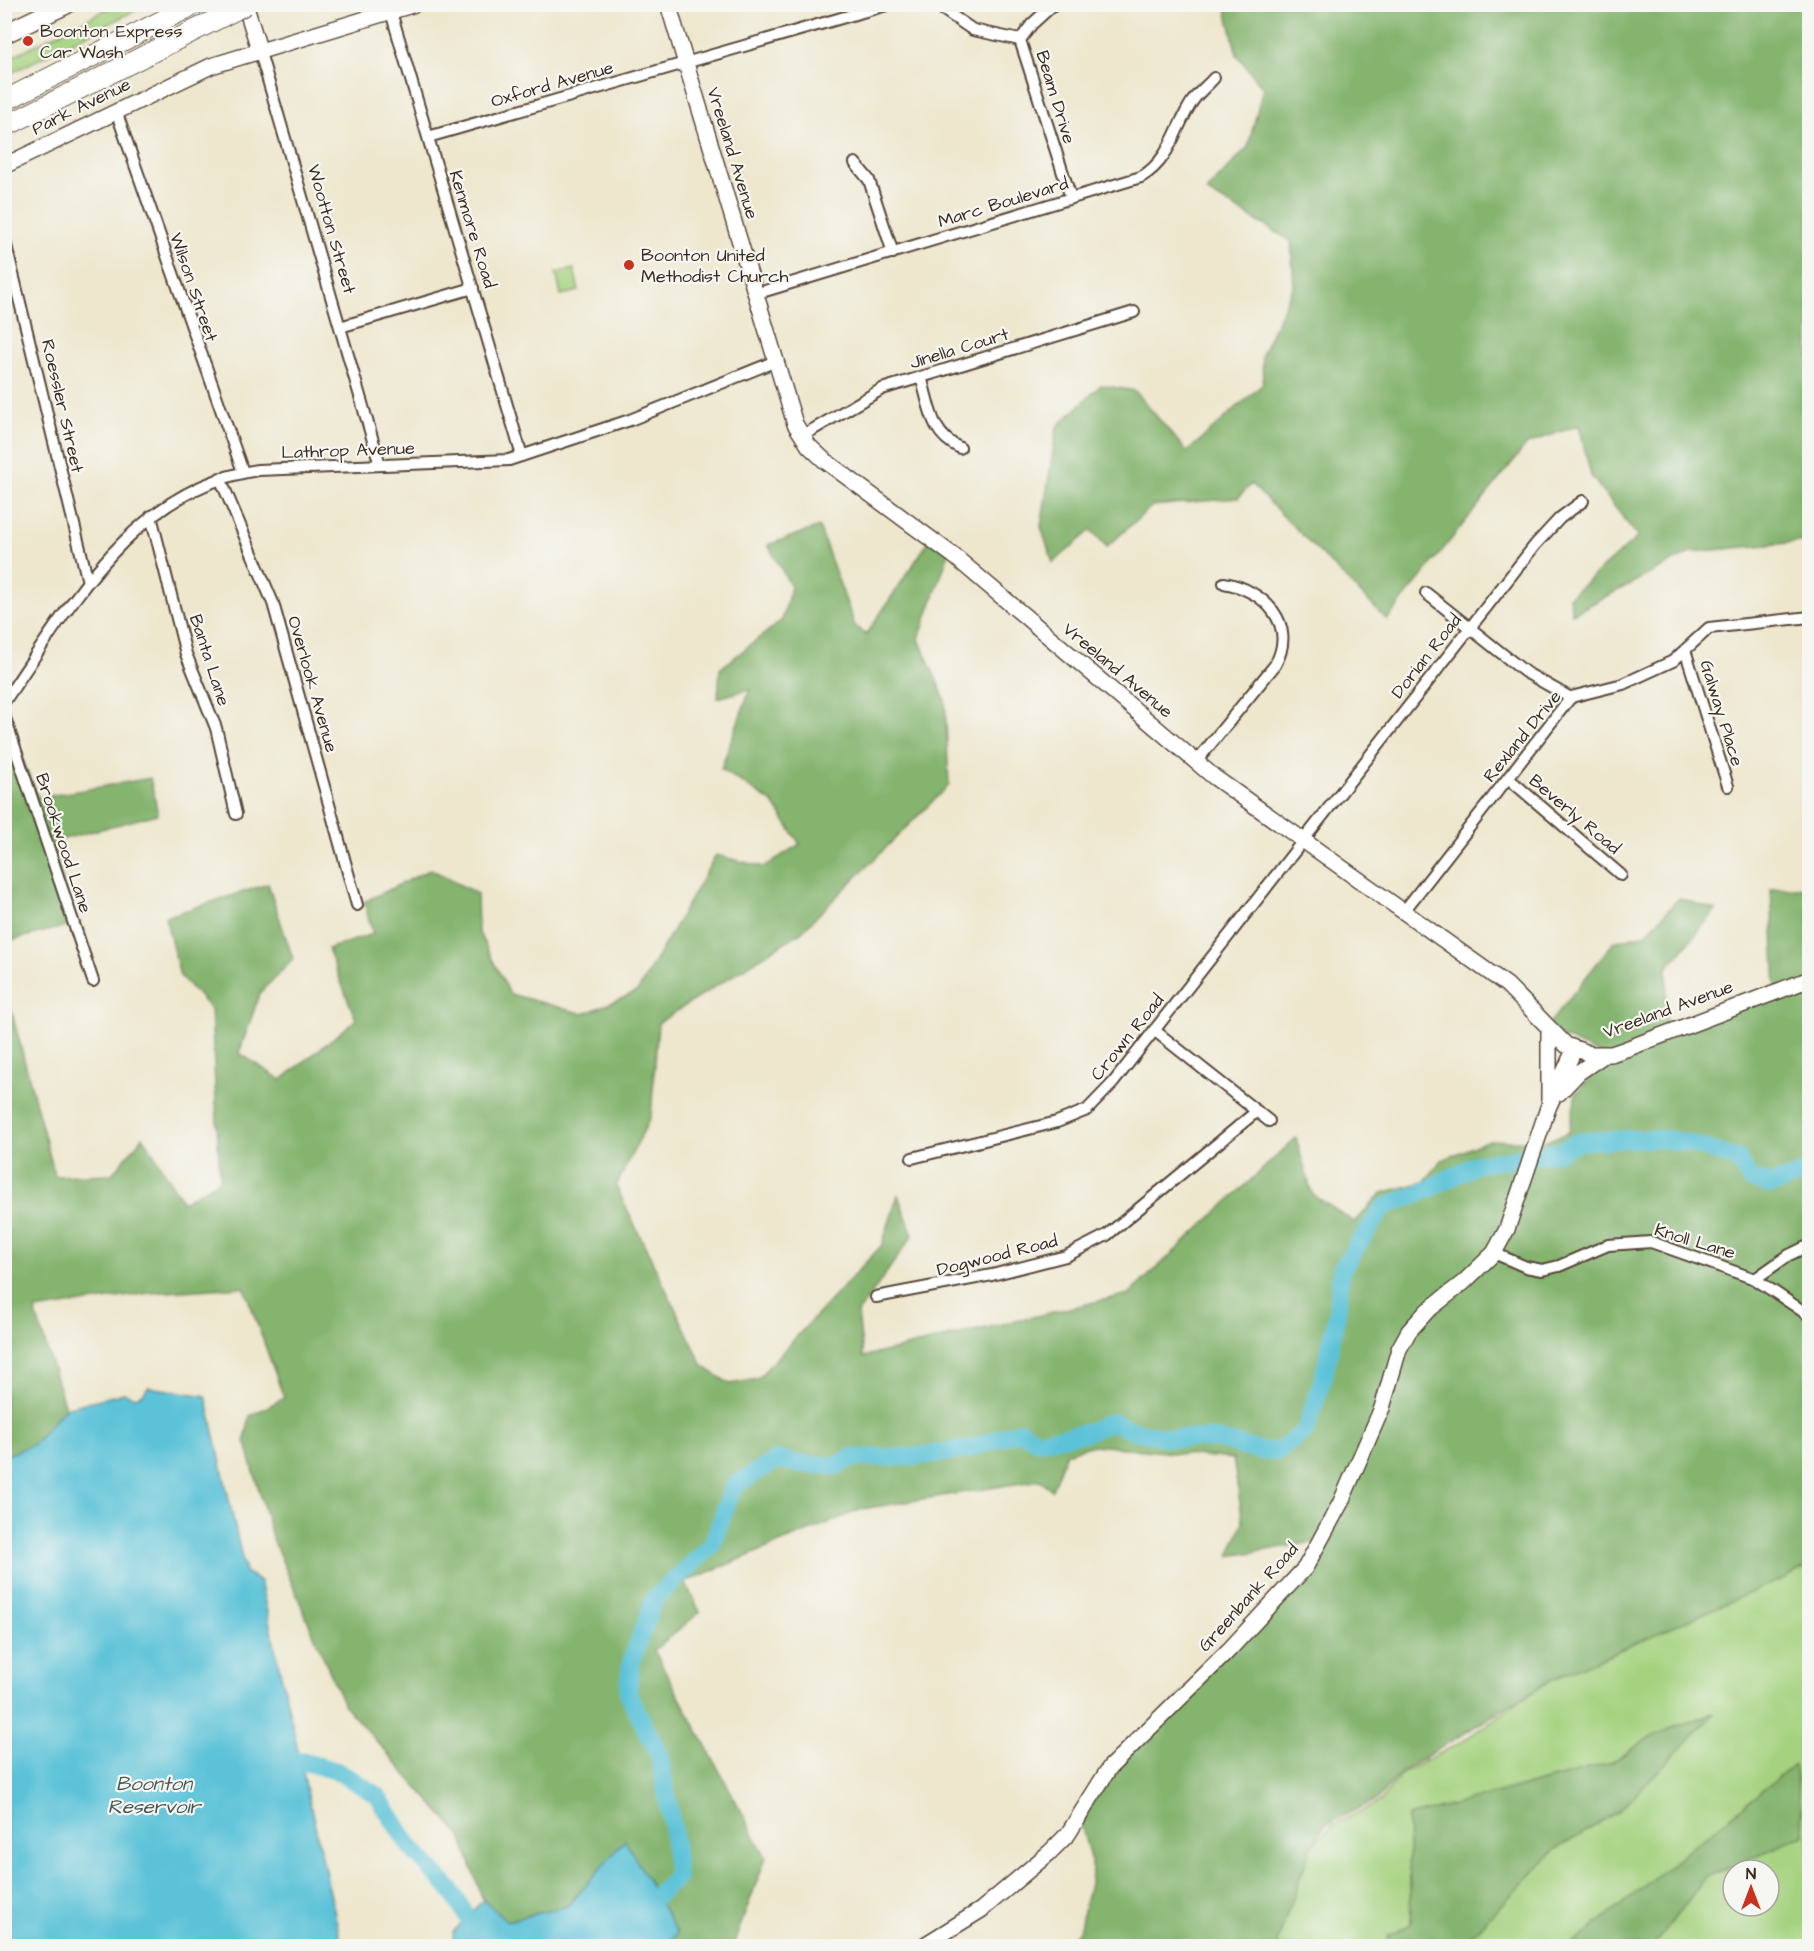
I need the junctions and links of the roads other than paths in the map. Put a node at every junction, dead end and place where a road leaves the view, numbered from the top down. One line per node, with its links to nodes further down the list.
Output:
1 (67, 4): 10 (main road)
2 (195, 4): 15 (highway)
3 (415, 4): 9 (street, Park Avenue)
4 (668, 4): 13 (street, Vreeland Avenue)
5 (890, 4): 13 (street, Oxford Avenue)
6 (935, 4): 11 (street)
7 (1054, 4): 11 (street)
8 (242, 6): 12 (street, Wootton Street); 17 (highway)
9 (391, 12): 12 (street, Park Avenue); 18 (street, Kenmore Road)
10 (4, 34)
11 (1020, 40): 21 (street, Beam Drive)
12 (259, 49): 16 (street, Park Avenue); 28 (street, Wootton Street)
13 (685, 61): 18 (street, Oxford Avenue); 26 (street, Vreeland Avenue)
14 (1214, 78): 21 (street, Marc Boulevard)
15 (4, 101)
16 (116, 111): 20 (street, Park Avenue); 35 (street, Wilson Street)
17 (4, 127)
18 (428, 137): 25 (street, Kenmore Road)
19 (855, 163): 24 (street)
20 (4, 166)
21 (1071, 198): 24 (street, Marc Boulevard)
22 (4, 237): 23 (street, Roessler Street)
23 (6, 251): 39 (street, Roessler Street)
24 (893, 253): 26 (street, Marc Boulevard)
25 (473, 288): 28 (street); 33 (street, Kenmore Road)
26 (756, 294): 29 (street, Vreeland Avenue)
27 (1134, 312): 30 (street, Jinella Court)
28 (340, 327): 34 (street, Wootton Street)
29 (776, 361): 31 (street, Vreeland Avenue); 33 (street, Lathrop Avenue)
30 (921, 377): 31 (street, Jinella Court); 32 (street)
31 (802, 436): 48 (street, Vreeland Avenue)
32 (960, 448)
33 (522, 456): 34 (street, Lathrop Avenue)
34 (380, 465): 35 (street, Lathrop Avenue)
35 (243, 472): 36 (street, Lathrop Avenue)
36 (220, 478): 38 (street, Lathrop Avenue); 54 (street, Overlook Avenue)
37 (1583, 501): 43 (street, Dorian Road)
38 (151, 516): 39 (street, Lathrop Avenue); 51 (street, Banta Lane)
39 (88, 582): 46 (street, Lathrop Avenue)
40 (1224, 583): 48 (street)
41 (1426, 593): 43 (street)
42 (1809, 617): 44 (street, Rexland Drive)
43 (1470, 628): 45 (street); 52 (street, Dorian Road)
44 (1685, 650): 45 (street, Rexland Drive); 50 (street, Galway Place)
45 (1571, 698): 49 (street, Rexland Drive)
46 (4, 702)
47 (4, 715): 57 (street, Brookwood Lane)
48 (1196, 762): 52 (street, Vreeland Avenue)
49 (1508, 778): 53 (street, Beverly Road); 55 (street, Rexland Drive)
50 (1728, 786)
51 (236, 814)
52 (1302, 840): 55 (street, Vreeland Avenue); 59 (street, Crown Road)
53 (1621, 875)
54 (357, 904)
55 (1404, 911): 58 (street, Vreeland Avenue)
56 (1809, 979): 61 (street, Vreeland Avenue)
57 (93, 981)
58 (1549, 1029): 60 (street, Vreeland Avenue); 62 (street, Greenbank Road)
59 (1154, 1030): 63 (street); 65 (street, Crown Road)
60 (1574, 1050): 61 (street, Vreeland Avenue); 62 (street, Greenbank Road)
61 (1606, 1054): 62 (street, Greenbank Road)
62 (1548, 1108): 67 (street, Greenbank Road)
63 (1257, 1112): 64 (street); 69 (street, Dogwood Road)
64 (1269, 1121)
65 (912, 1158)
66 (1809, 1245): 68 (street)
67 (1494, 1253): 68 (street, Knoll Lane); 71 (street, Greenbank Road)
68 (1755, 1279): 70 (street, Knoll Lane)
69 (876, 1296)
70 (1809, 1316)
71 (922, 1947)

